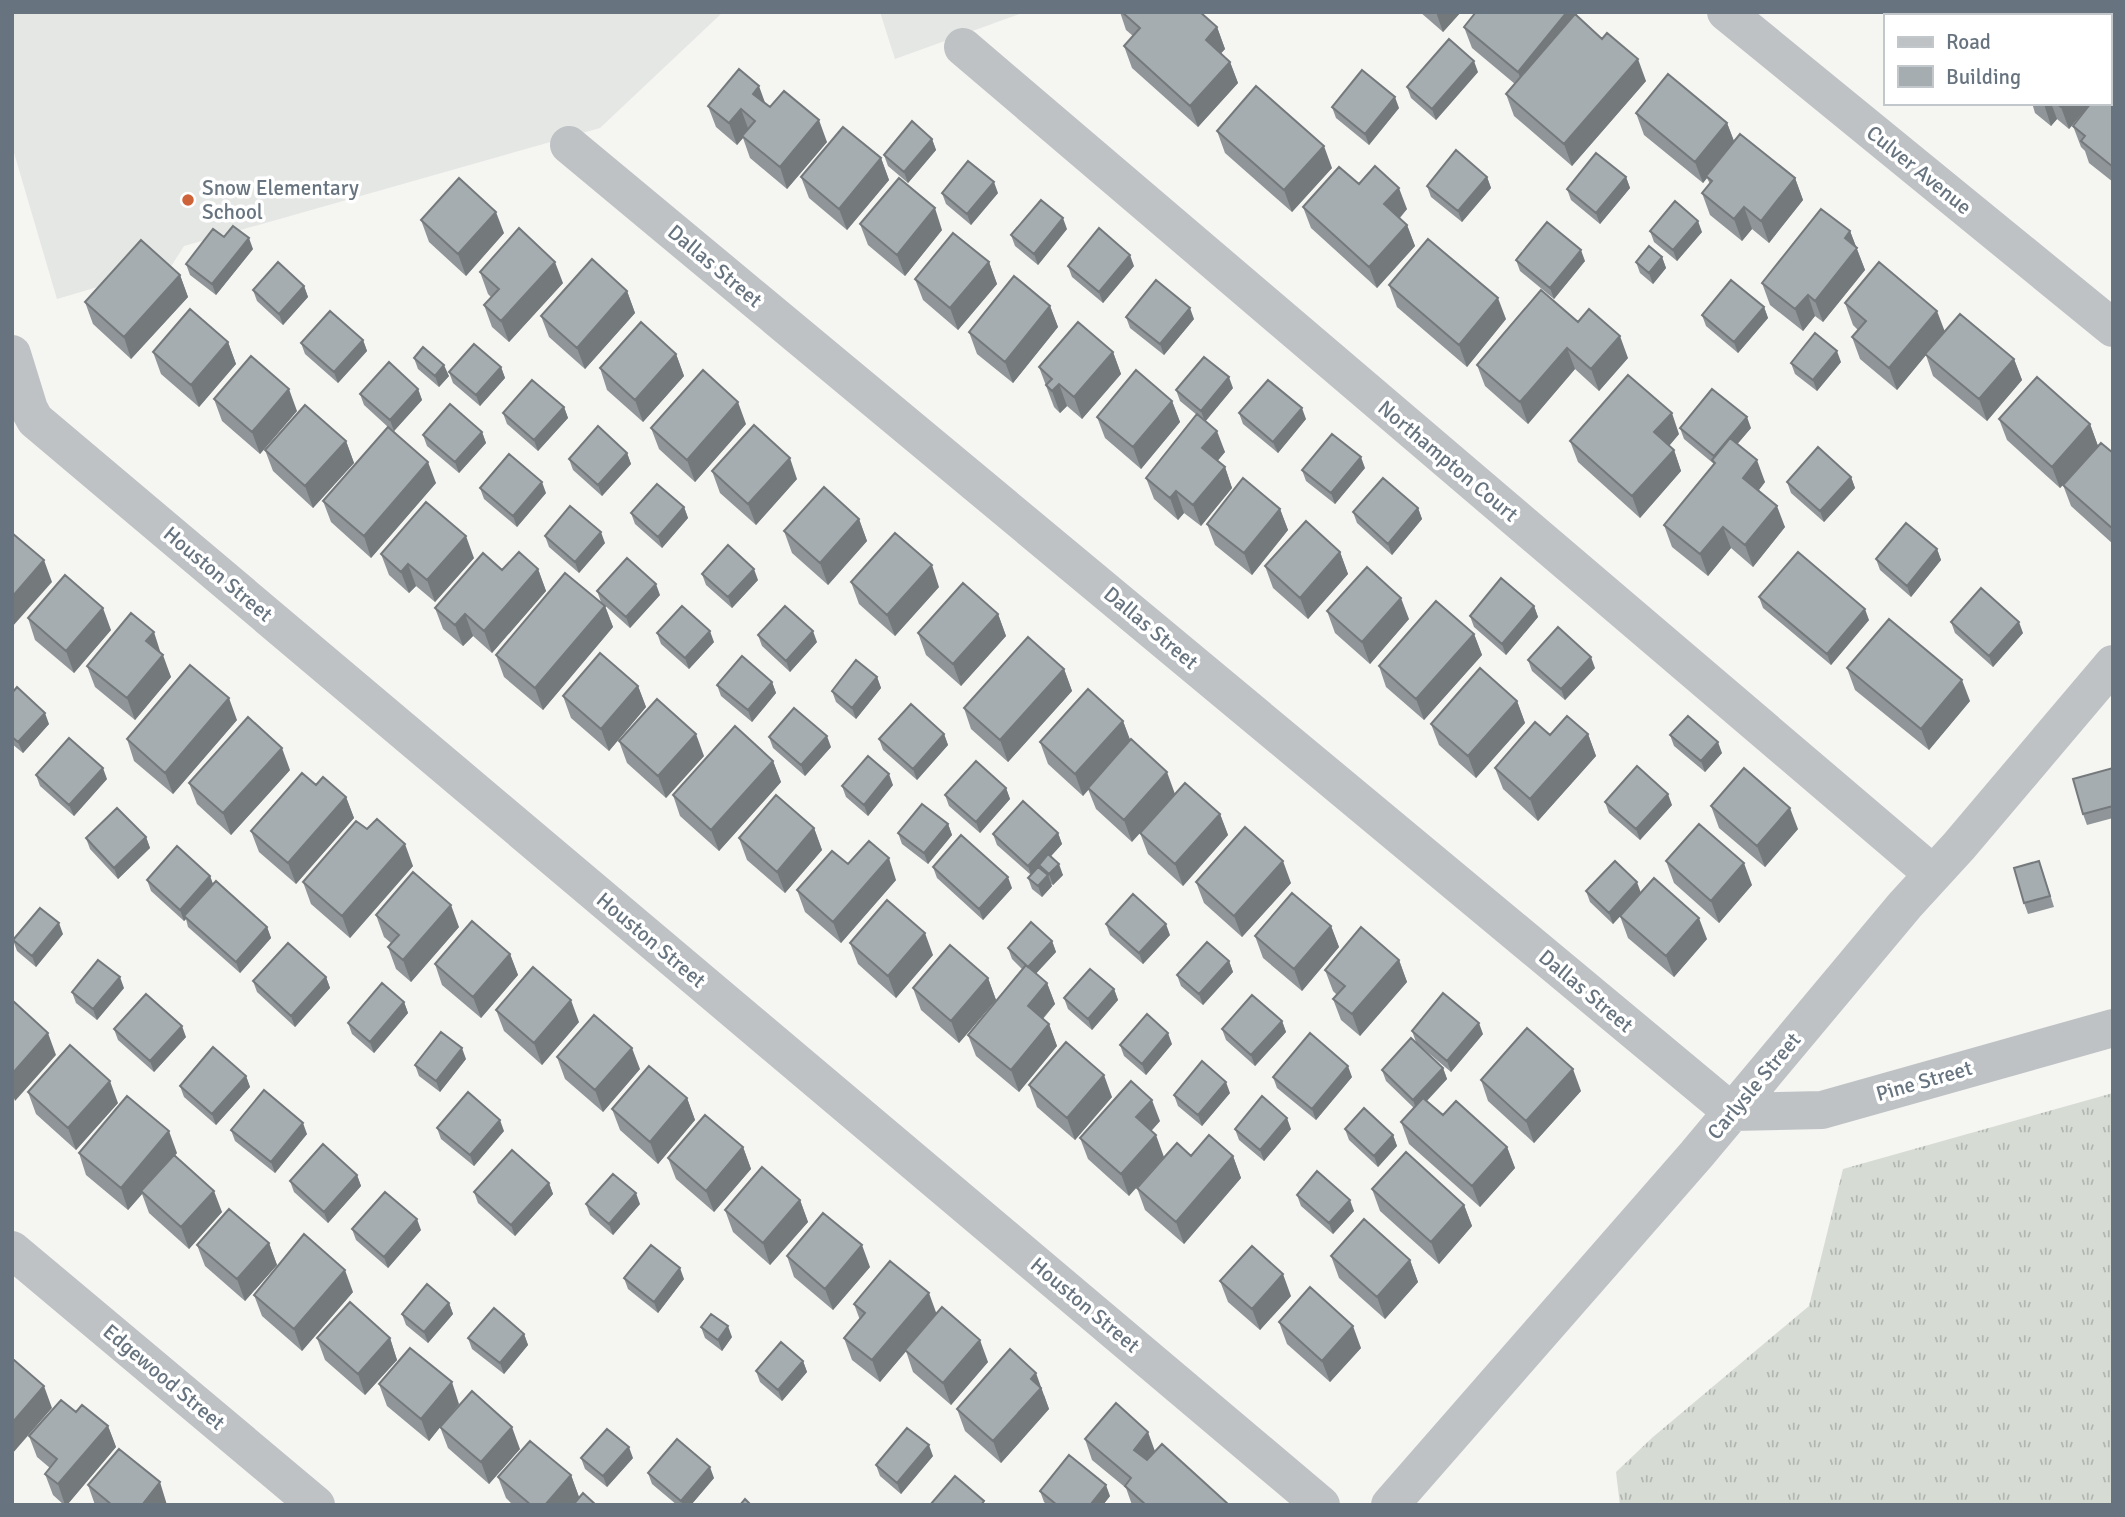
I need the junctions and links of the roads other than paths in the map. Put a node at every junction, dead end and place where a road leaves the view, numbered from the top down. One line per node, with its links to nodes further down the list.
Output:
1 (1726, 12): 4 (street, Culver Avenue)
2 (962, 47): 7 (street, Northampton Court)
3 (569, 145): 9 (street, Dallas Street)
4 (2113, 328)
5 (12, 354): 12 (street, Houston Street)
6 (2113, 664): 7 (street, Carlysle Street)
7 (1933, 874): 9 (street, Carlysle Street)
8 (2113, 1028): 9 (street, Pine Street)
9 (1732, 1112): 13 (street, Carlysle Street)
10 (12, 1250): 11 (street, Edgewood Street)
11 (316, 1505)
12 (1321, 1505)
13 (1390, 1505)

